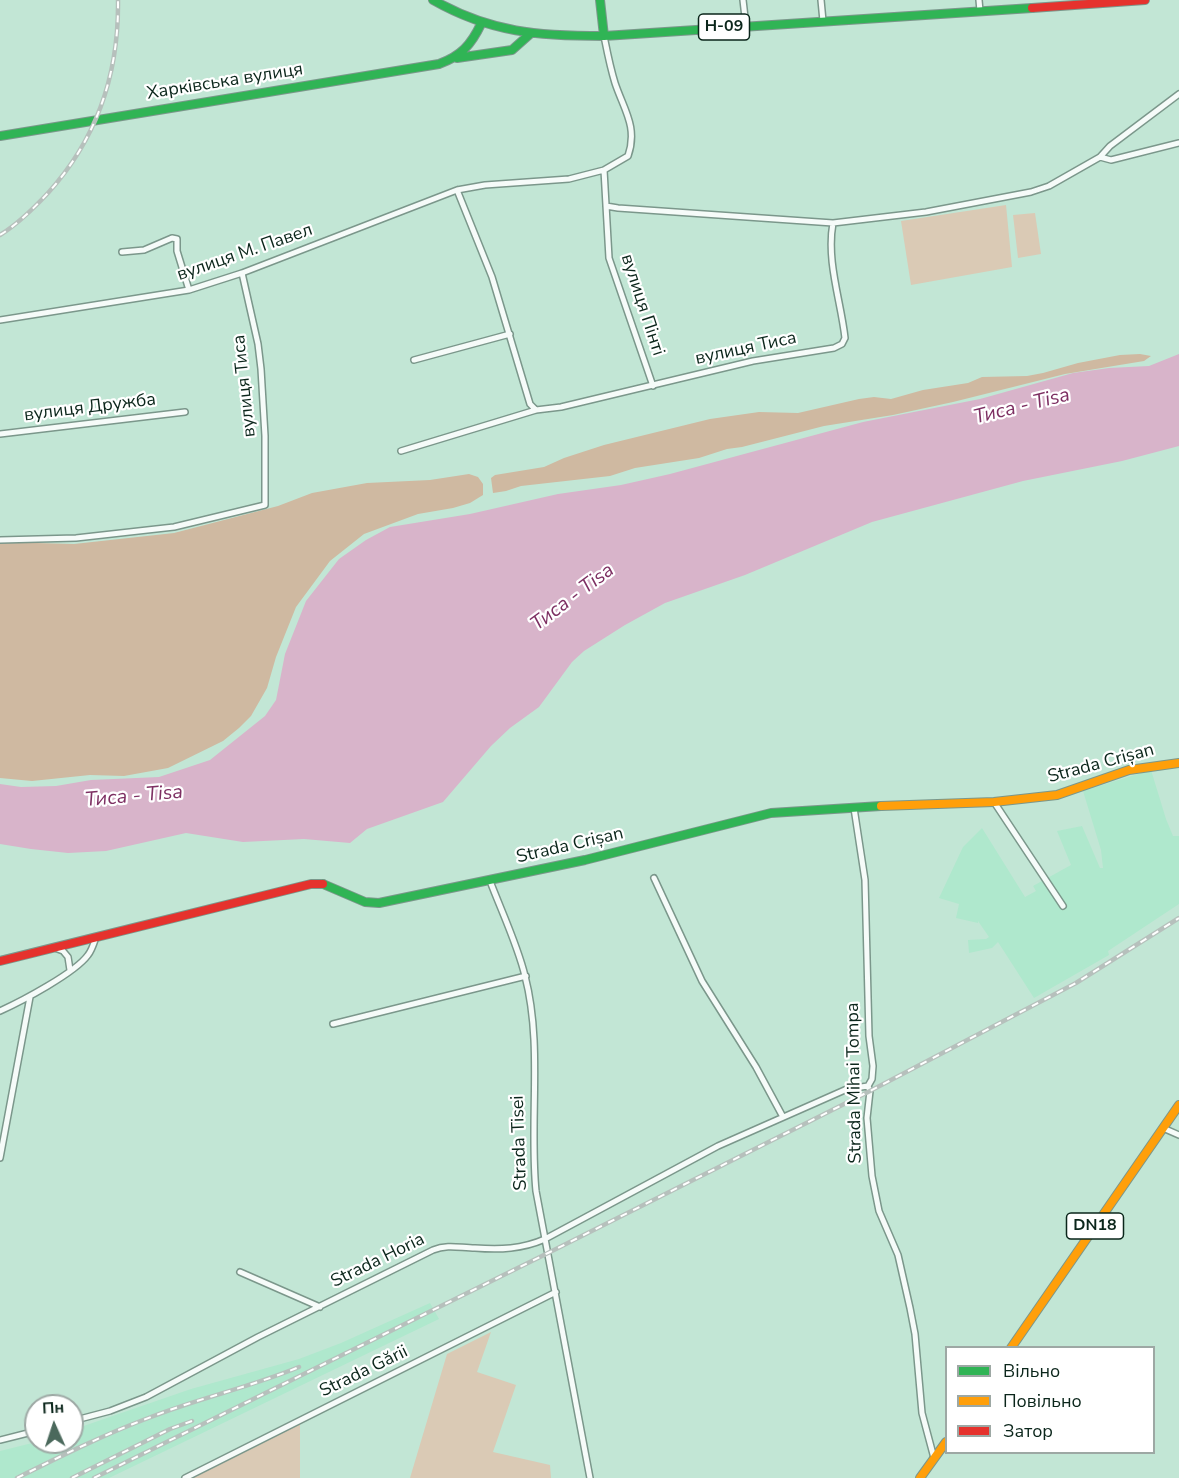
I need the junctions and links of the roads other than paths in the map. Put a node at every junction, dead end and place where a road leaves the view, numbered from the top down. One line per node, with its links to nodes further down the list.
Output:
1 (433, 0): 9 (street, Н-09)
2 (600, 0): 12 (street)
3 (743, 0): 10 (street)
4 (821, 0): 8 (street)
5 (979, 0): 7 (street)
6 (1145, 0): 7 (street, Н-09)
7 (980, 11): 8 (street, Н-09)
8 (823, 21): 10 (street, Н-09)
9 (481, 24): 11 (street, Н-09); 13 (street)
10 (747, 26): 12 (street, Н-09)
11 (530, 34): 12 (street, Н-09); 13 (street, Харківська вулиця)
12 (604, 36): 18 (street)
13 (454, 59): 15 (street, Харківська вулиця)
14 (1179, 94): 17 (street)
15 (0, 136)
16 (1179, 143): 17 (street)
17 (1100, 157): 21 (street)
18 (604, 170): 19 (street, вулиця М. Павел); 20 (street, вулиця Пінті)
19 (457, 190): 23 (street, вулиця М. Павел); 26 (street)
20 (606, 206): 21 (street); 28 (street, вулиця Пінті)
21 (833, 223): 28 (street, вулиця Тиса)
22 (122, 252): 24 (street)
23 (242, 273): 24 (street, вулиця М. Павел); 33 (street, вулиця Тиса)
24 (189, 290): 25 (street, вулиця М. Павел)
25 (0, 320)
26 (510, 334): 27 (street); 29 (street)
27 (414, 360)
28 (653, 386): 29 (street, вулиця Тиса)
29 (536, 410): 32 (street, вулиця Тиса)
30 (184, 412): 31 (street, вулиця Дружба)
31 (0, 434)
32 (401, 451)
33 (0, 540)
34 (1179, 763): 35 (street, Strada Crișan)
35 (994, 802): 36 (street, Strada Crișan); 39 (street)
36 (854, 808): 38 (street, Strada Crișan); 48 (street, Strada Mihai Tompa)
37 (654, 878): 50 (street)
38 (490, 881): 40 (street, Strada Crișan); 44 (street, Strada Tisei)
39 (1063, 906)
40 (96, 937): 41 (street, Strada Crișan); 43 (street)
41 (53, 948): 42 (street, Strada Crișan); 43 (street)
42 (0, 961)
43 (70, 970): 45 (street)
44 (526, 976): 47 (street); 54 (street, Strada Tisei)
45 (30, 997): 46 (street); 53 (street)
46 (0, 1011)
47 (333, 1024)
48 (868, 1086): 50 (street, Strada Horia); 63 (street, Strada Mihai Tompa)
49 (1179, 1105): 51 (street, DN18)
50 (783, 1117): 54 (street, Strada Horia)
51 (1163, 1128): 52 (street); 58 (street, DN18)
52 (1179, 1135)
53 (0, 1158)
54 (545, 1239): 56 (street, Strada Tisei); 57 (street, Strada Horia)
55 (240, 1272): 57 (street)
56 (556, 1292): 64 (street, Strada Gării); 65 (street, Strada Tisei)
57 (320, 1307): 59 (street, Strada Horia)
58 (1012, 1346)
59 (84, 1418)
60 (24, 1434): 61 (street)
61 (0, 1440)
62 (945, 1443): 63 (street)
63 (934, 1458): 66 (street)
64 (184, 1478)
65 (590, 1478)
66 (920, 1478)

